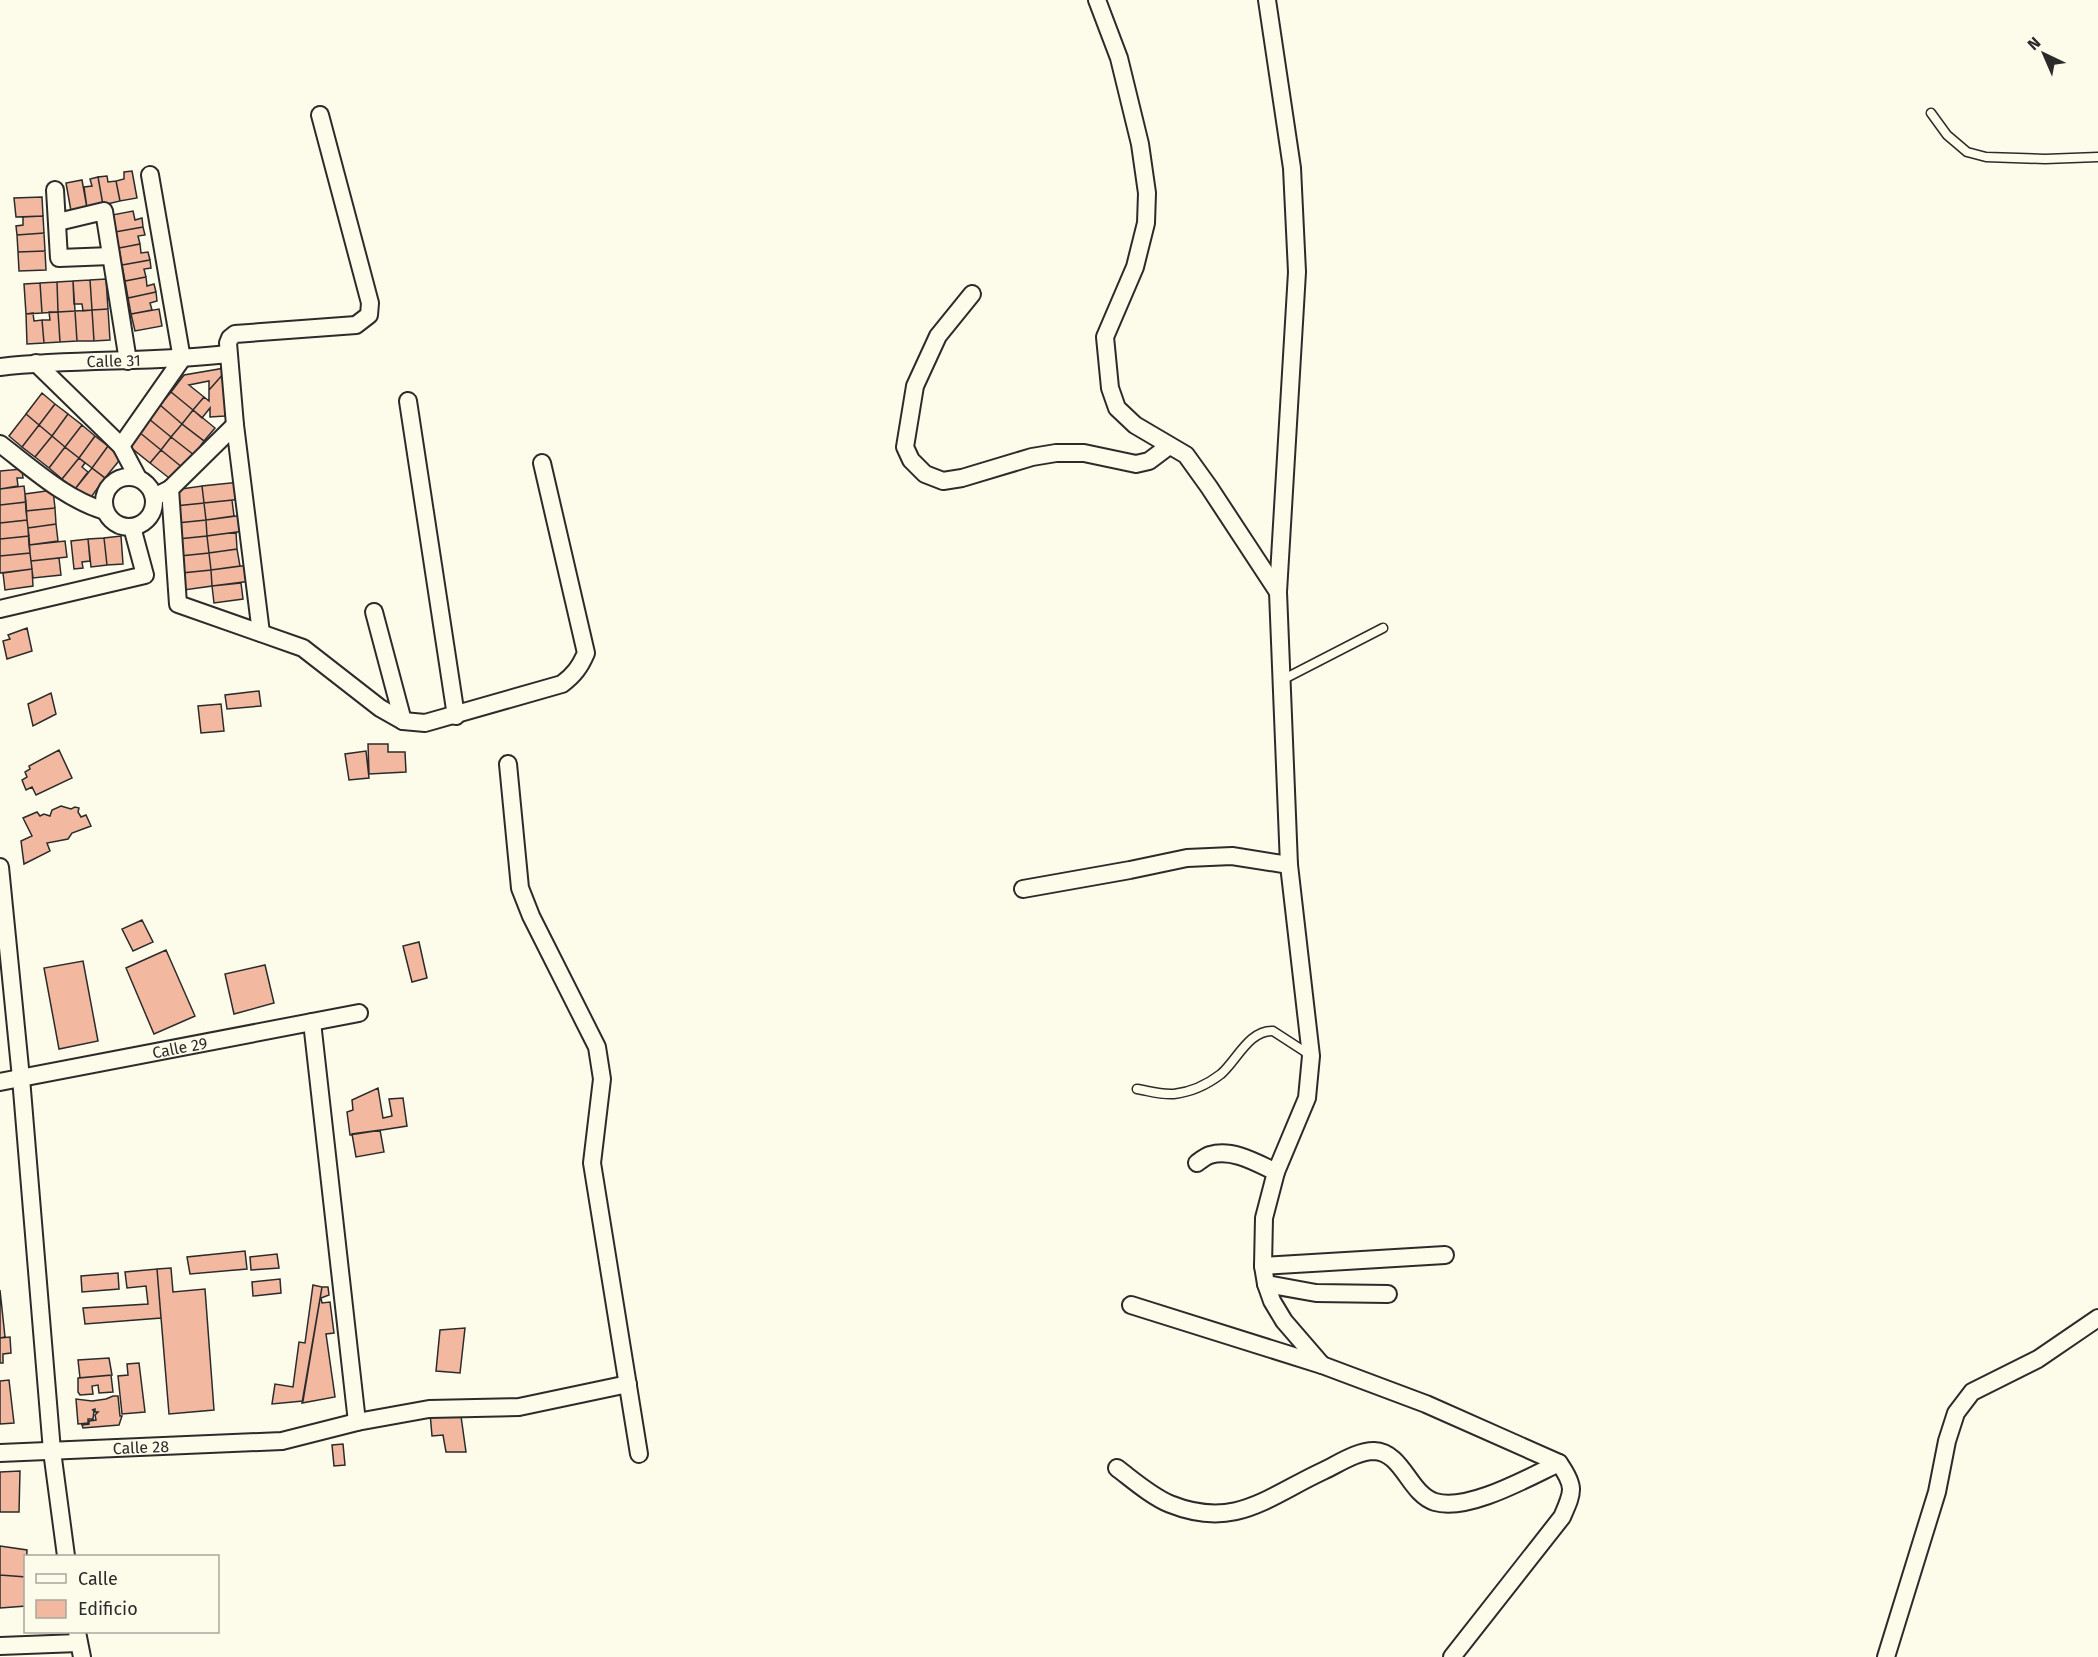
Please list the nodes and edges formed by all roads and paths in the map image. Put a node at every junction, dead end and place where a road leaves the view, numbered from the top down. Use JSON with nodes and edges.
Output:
{"nodes":[{"id":1,"x":1097,"y":0,"type":"edge"},
{"id":2,"x":1268,"y":0,"type":"edge"},
{"id":3,"x":1931,"y":113,"type":"dead end"},
{"id":4,"x":320,"y":115,"type":"dead end"},
{"id":5,"x":2098,"y":157,"type":"edge"},
{"id":6,"x":150,"y":175,"type":"dead end"},
{"id":7,"x":55,"y":190,"type":"dead end"},
{"id":8,"x":58,"y":222,"type":"junction"},
{"id":9,"x":111,"y":256,"type":"junction"},
{"id":10,"x":972,"y":294,"type":"dead end"},
{"id":11,"x":228,"y":354,"type":"junction"},
{"id":12,"x":182,"y":359,"type":"junction"},
{"id":13,"x":128,"y":361,"type":"junction"},
{"id":14,"x":36,"y":363,"type":"junction"},
{"id":15,"x":0,"y":367,"type":"edge"},
{"id":16,"x":408,"y":401,"type":"dead end"},
{"id":17,"x":235,"y":425,"type":"junction"},
{"id":18,"x":0,"y":444,"type":"edge"},
{"id":19,"x":122,"y":446,"type":"junction"},
{"id":20,"x":1169,"y":446,"type":"junction"},
{"id":21,"x":542,"y":463,"type":"dead end"},
{"id":22,"x":138,"y":478,"type":"junction"},
{"id":23,"x":170,"y":489,"type":"junction"},
{"id":24,"x":154,"y":497,"type":"junction"},
{"id":25,"x":105,"y":511,"type":"junction"},
{"id":26,"x":132,"y":527,"type":"junction"},
{"id":27,"x":1278,"y":592,"type":"junction"},
{"id":28,"x":0,"y":609,"type":"edge"},
{"id":29,"x":374,"y":612,"type":"dead end"},
{"id":30,"x":1383,"y":628,"type":"dead end"},
{"id":31,"x":261,"y":633,"type":"junction"},
{"id":32,"x":1282,"y":680,"type":"junction"},
{"id":33,"x":456,"y":716,"type":"junction"},
{"id":34,"x":403,"y":721,"type":"junction"},
{"id":35,"x":508,"y":764,"type":"dead end"},
{"id":36,"x":1289,"y":865,"type":"junction"},
{"id":37,"x":0,"y":867,"type":"edge"},
{"id":38,"x":1023,"y":889,"type":"dead end"},
{"id":39,"x":359,"y":1013,"type":"dead end"},
{"id":40,"x":312,"y":1022,"type":"junction"},
{"id":41,"x":1311,"y":1056,"type":"junction"},
{"id":42,"x":21,"y":1078,"type":"junction"},
{"id":43,"x":0,"y":1082,"type":"edge"},
{"id":44,"x":1137,"y":1089,"type":"dead end"},
{"id":45,"x":1197,"y":1162,"type":"dead end"},
{"id":46,"x":1276,"y":1172,"type":"junction"},
{"id":47,"x":1445,"y":1255,"type":"dead end"},
{"id":48,"x":1263,"y":1266,"type":"junction"},
{"id":49,"x":1266,"y":1284,"type":"junction"},
{"id":50,"x":1388,"y":1294,"type":"dead end"},
{"id":51,"x":1131,"y":1305,"type":"dead end"},
{"id":52,"x":2098,"y":1317,"type":"edge"},
{"id":53,"x":1322,"y":1365,"type":"junction"},
{"id":54,"x":628,"y":1384,"type":"junction"},
{"id":55,"x":357,"y":1422,"type":"junction"},
{"id":56,"x":52,"y":1451,"type":"junction"},
{"id":57,"x":0,"y":1454,"type":"edge"},
{"id":58,"x":639,"y":1454,"type":"dead end"},
{"id":59,"x":1559,"y":1463,"type":"junction"},
{"id":60,"x":1117,"y":1468,"type":"dead end"},
{"id":61,"x":66,"y":1555,"type":"edge"},
{"id":62,"x":79,"y":1644,"type":"edge"},
{"id":63,"x":0,"y":1646,"type":"edge"},
{"id":64,"x":1452,"y":1657,"type":"edge"},
{"id":65,"x":1886,"y":1657,"type":"edge"}],
"edges":[{"from":1,"to":20,"type":"street"},
{"from":2,"to":27,"type":"street"},
{"from":3,"to":5,"type":"lane"},
{"from":4,"to":11,"type":"street"},
{"from":6,"to":12,"type":"street"},
{"from":7,"to":8,"type":"street"},
{"from":8,"to":9,"type":"street"},
{"from":8,"to":9,"type":"street"},
{"from":9,"to":13,"type":"street"},
{"from":10,"to":20,"type":"street"},
{"from":11,"to":12,"type":"street","name":"Calle 31"},
{"from":11,"to":17,"type":"street"},
{"from":12,"to":13,"type":"street","name":"Calle 31"},
{"from":12,"to":19,"type":"street"},
{"from":13,"to":14,"type":"street","name":"Calle 31"},
{"from":14,"to":15,"type":"street","name":"Calle 31"},
{"from":14,"to":19,"type":"street"},
{"from":16,"to":33,"type":"street"},
{"from":17,"to":23,"type":"street"},
{"from":17,"to":31,"type":"street"},
{"from":18,"to":25,"type":"street"},
{"from":19,"to":22,"type":"street"},
{"from":20,"to":27,"type":"street"},
{"from":21,"to":33,"type":"street"},
{"from":22,"to":24,"type":"street"},
{"from":22,"to":25,"type":"street"},
{"from":23,"to":24,"type":"street"},
{"from":23,"to":31,"type":"street"},
{"from":24,"to":26,"type":"street"},
{"from":25,"to":26,"type":"street"},
{"from":26,"to":28,"type":"street"},
{"from":27,"to":32,"type":"street"},
{"from":29,"to":34,"type":"street"},
{"from":30,"to":32,"type":"lane"},
{"from":31,"to":34,"type":"street"},
{"from":32,"to":36,"type":"street"},
{"from":33,"to":34,"type":"street"},
{"from":35,"to":54,"type":"street"},
{"from":36,"to":38,"type":"street"},
{"from":36,"to":41,"type":"street"},
{"from":37,"to":42,"type":"street"},
{"from":39,"to":40,"type":"street","name":"Calle 29"},
{"from":40,"to":42,"type":"street","name":"Calle 29"},
{"from":40,"to":55,"type":"street"},
{"from":41,"to":44,"type":"lane"},
{"from":41,"to":46,"type":"street"},
{"from":42,"to":43,"type":"street","name":"Calle 29"},
{"from":42,"to":56,"type":"street"},
{"from":45,"to":46,"type":"street"},
{"from":46,"to":48,"type":"street"},
{"from":47,"to":48,"type":"street"},
{"from":48,"to":49,"type":"street"},
{"from":49,"to":50,"type":"street"},
{"from":49,"to":53,"type":"street"},
{"from":51,"to":53,"type":"street"},
{"from":52,"to":65,"type":"street"},
{"from":53,"to":59,"type":"street"},
{"from":54,"to":55,"type":"street","name":"Calle 28"},
{"from":54,"to":58,"type":"street"},
{"from":55,"to":56,"type":"street","name":"Calle 28"},
{"from":56,"to":57,"type":"street","name":"Calle 28"},
{"from":56,"to":61,"type":"street"},
{"from":59,"to":60,"type":"street"},
{"from":59,"to":64,"type":"street"},
{"from":62,"to":63,"type":"street"}]}
